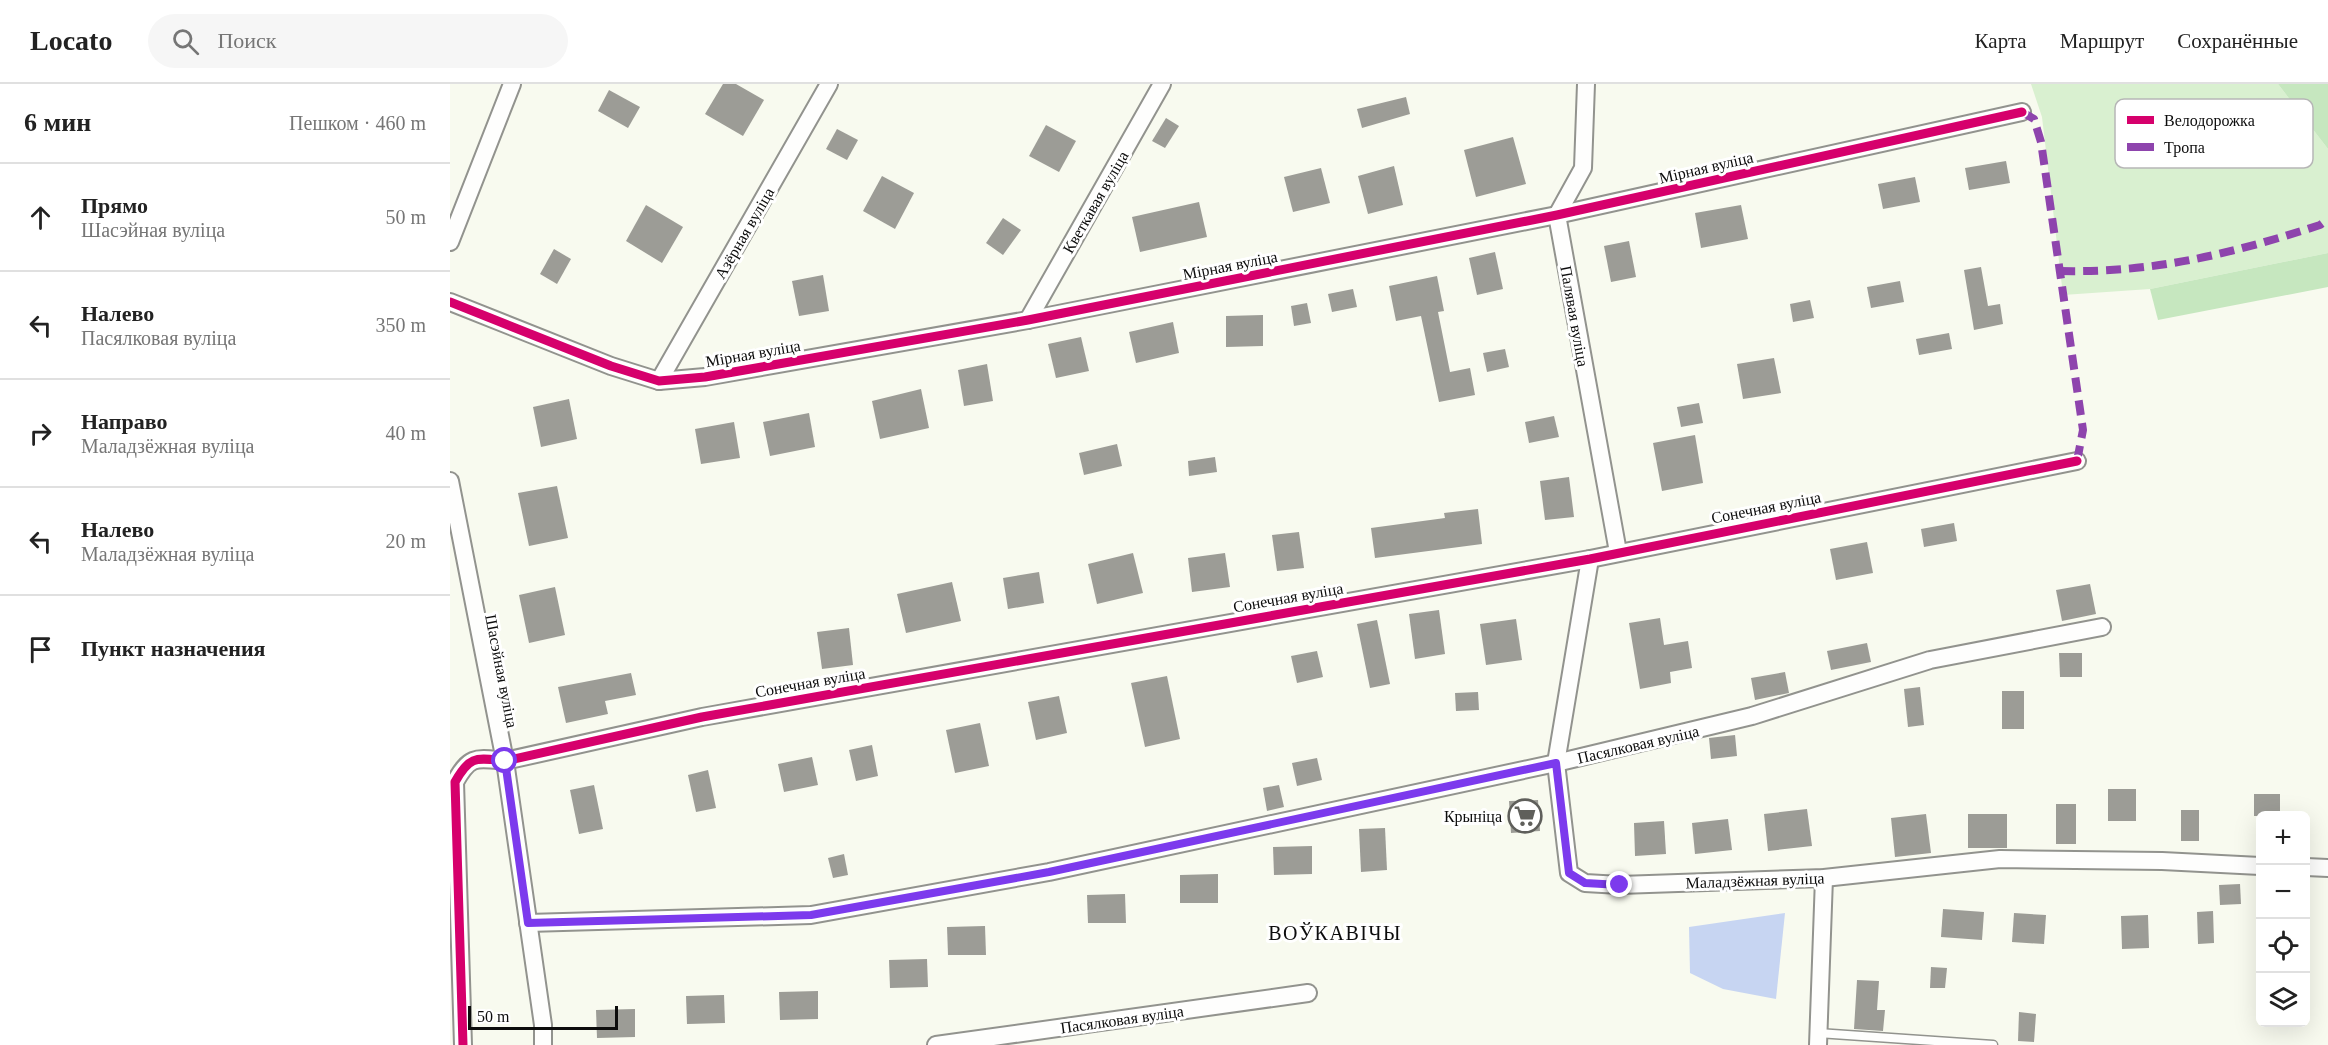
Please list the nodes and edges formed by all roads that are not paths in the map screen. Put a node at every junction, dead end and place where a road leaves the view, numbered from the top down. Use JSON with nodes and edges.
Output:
{"nodes":[{"id":1,"x":512,"y":84,"type":"edge"},
{"id":2,"x":829,"y":84,"type":"edge"},
{"id":3,"x":1162,"y":84,"type":"edge"},
{"id":4,"x":1586,"y":84,"type":"edge"},
{"id":5,"x":2022,"y":112,"type":"dead end"},
{"id":6,"x":1557,"y":215,"type":"junction"},
{"id":7,"x":450,"y":242,"type":"edge"},
{"id":8,"x":450,"y":302,"type":"edge"},
{"id":9,"x":1028,"y":320,"type":"junction"},
{"id":10,"x":659,"y":381,"type":"junction"},
{"id":11,"x":2077,"y":461,"type":"dead end"},
{"id":12,"x":450,"y":481,"type":"edge"},
{"id":13,"x":1618,"y":552,"type":"junction"},
{"id":14,"x":1590,"y":559,"type":"junction"},
{"id":15,"x":2102,"y":627,"type":"dead end"},
{"id":16,"x":505,"y":761,"type":"junction"},
{"id":17,"x":1556,"y":763,"type":"junction"},
{"id":18,"x":2256,"y":866,"type":"edge"},
{"id":19,"x":2310,"y":867,"type":"edge"},
{"id":20,"x":2328,"y":868,"type":"edge"},
{"id":21,"x":1824,"y":878,"type":"junction"},
{"id":22,"x":528,"y":923,"type":"junction"},
{"id":23,"x":1308,"y":993,"type":"dead end"},
{"id":24,"x":1818,"y":1039,"type":"edge"},
{"id":25,"x":464,"y":1045,"type":"edge"},
{"id":26,"x":543,"y":1045,"type":"edge"},
{"id":27,"x":936,"y":1045,"type":"edge"},
{"id":28,"x":1993,"y":1045,"type":"edge"}],
"edges":[{"from":1,"to":7,"type":"street"},
{"from":2,"to":10,"type":"street","name":"Азёрная вуліца"},
{"from":3,"to":9,"type":"street","name":"Кветкавая вуліца"},
{"from":4,"to":6,"type":"street"},
{"from":5,"to":6,"type":"street","name":"Мірная вуліца"},
{"from":6,"to":9,"type":"street","name":"Мірная вуліца"},
{"from":6,"to":13,"type":"street","name":"Палявая вуліца"},
{"from":8,"to":10,"type":"street","name":"Мірная вуліца"},
{"from":9,"to":10,"type":"street","name":"Мірная вуліца"},
{"from":11,"to":13,"type":"street","name":"Сонечная вуліца"},
{"from":12,"to":16,"type":"street","name":"Шасэйная вуліца"},
{"from":13,"to":14,"type":"street","name":"Сонечная вуліца"},
{"from":14,"to":16,"type":"street","name":"Сонечная вуліца"},
{"from":14,"to":17,"type":"street","name":"Маладзёжная вуліца"},
{"from":15,"to":17,"type":"street","name":"Пасялковая вуліца"},
{"from":16,"to":22,"type":"street","name":"Шасэйная вуліца"},
{"from":16,"to":25,"type":"street","name":"Сонечная вуліца"},
{"from":17,"to":21,"type":"street","name":"Маладзёжная вуліца"},
{"from":17,"to":22,"type":"street","name":"Пасялковая вуліца"},
{"from":18,"to":21,"type":"street","name":"Маладзёжная вуліца"},
{"from":19,"to":20,"type":"street"},
{"from":21,"to":24,"type":"street"},
{"from":22,"to":26,"type":"street","name":"Шасэйная вуліца"},
{"from":23,"to":27,"type":"street","name":"Пасялковая вуліца"},
{"from":24,"to":28,"type":"lane"}]}
